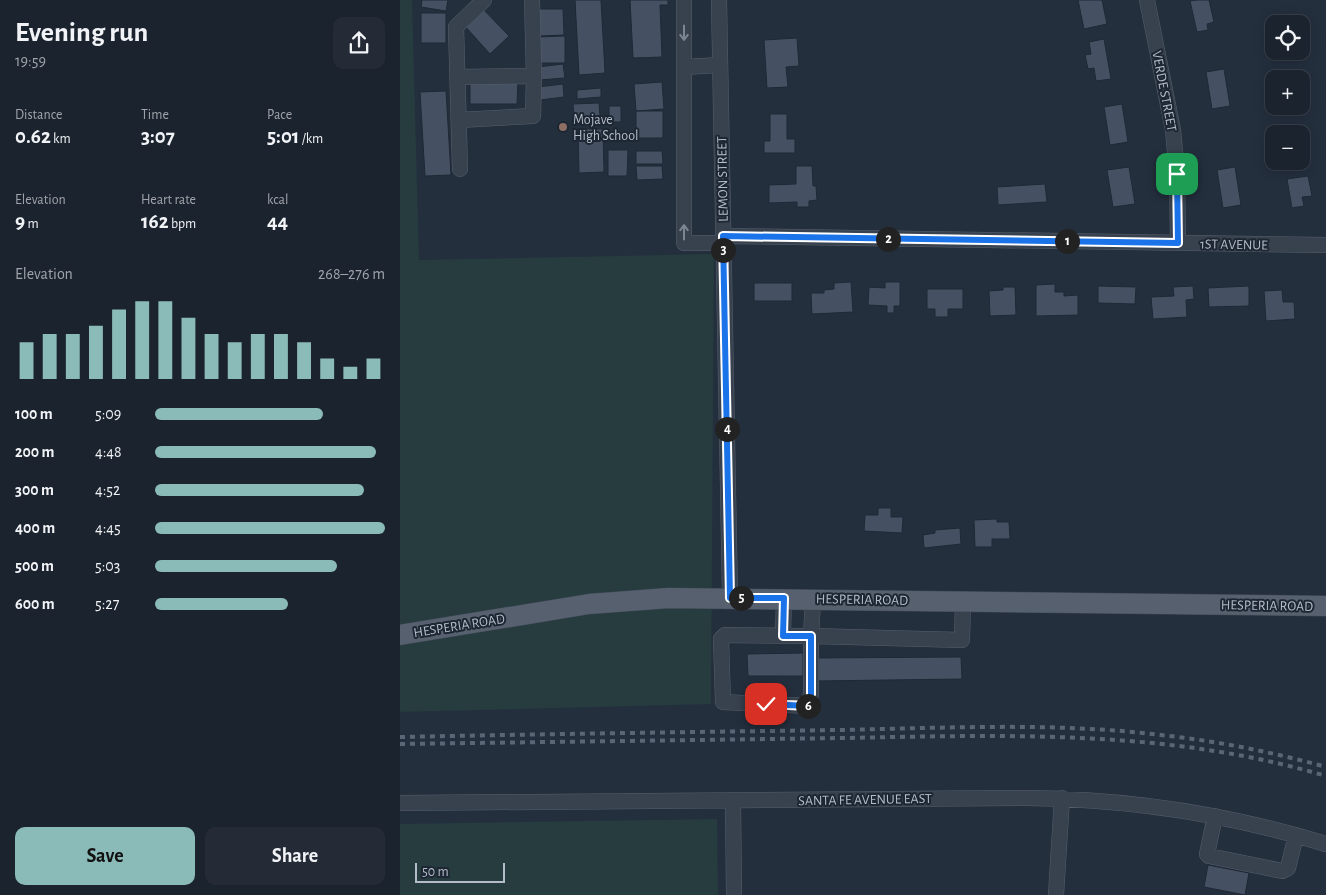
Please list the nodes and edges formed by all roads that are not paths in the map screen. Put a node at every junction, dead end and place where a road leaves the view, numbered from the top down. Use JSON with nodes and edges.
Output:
{"nodes":[{"id":1,"x":484,"y":0,"type":"edge"},
{"id":2,"x":532,"y":0,"type":"edge"},
{"id":3,"x":684,"y":0,"type":"edge"},
{"id":4,"x":719,"y":0,"type":"edge"},
{"id":5,"x":1147,"y":0,"type":"edge"},
{"id":6,"x":720,"y":65,"type":"junction"},
{"id":7,"x":684,"y":66,"type":"junction"},
{"id":8,"x":534,"y":76,"type":"junction"},
{"id":9,"x":458,"y":77,"type":"junction"},
{"id":10,"x":459,"y":120,"type":"junction"},
{"id":11,"x":460,"y":169,"type":"dead end"},
{"id":12,"x":723,"y":239,"type":"junction"},
{"id":13,"x":1178,"y":243,"type":"junction"},
{"id":14,"x":1326,"y":245,"type":"edge"},
{"id":15,"x":730,"y":598,"type":"junction"},
{"id":16,"x":784,"y":598,"type":"junction"},
{"id":17,"x":814,"y":599,"type":"junction"},
{"id":18,"x":963,"y":601,"type":"junction"},
{"id":19,"x":1326,"y":606,"type":"edge"},
{"id":20,"x":400,"y":635,"type":"edge"},
{"id":21,"x":783,"y":636,"type":"junction"},
{"id":22,"x":811,"y":636,"type":"junction"},
{"id":23,"x":1062,"y":798,"type":"junction"},
{"id":24,"x":733,"y":801,"type":"junction"},
{"id":25,"x":400,"y":803,"type":"edge"},
{"id":26,"x":1215,"y":816,"type":"junction"},
{"id":27,"x":1296,"y":834,"type":"junction"},
{"id":28,"x":1326,"y":844,"type":"edge"},
{"id":29,"x":734,"y":895,"type":"edge"},
{"id":30,"x":1056,"y":895,"type":"edge"}],
"edges":[{"from":1,"to":9,"type":"street"},
{"from":2,"to":8,"type":"street"},
{"from":3,"to":7,"type":"street","one_way":true},
{"from":4,"to":6,"type":"street","name":"LEMON STREET"},
{"from":5,"to":13,"type":"street","name":"VERDE STREET"},
{"from":6,"to":7,"type":"street"},
{"from":6,"to":12,"type":"street","name":"LEMON STREET"},
{"from":12,"to":7,"type":"street","name":"1ST AVENUE","one_way":true},
{"from":8,"to":9,"type":"street"},
{"from":8,"to":10,"type":"street"},
{"from":9,"to":10,"type":"street"},
{"from":10,"to":11,"type":"street"},
{"from":12,"to":13,"type":"street","name":"1ST AVENUE"},
{"from":12,"to":15,"type":"street","name":"LEMON STREET"},
{"from":13,"to":14,"type":"street","name":"1ST AVENUE"},
{"from":15,"to":16,"type":"main road","name":"HESPERIA ROAD"},
{"from":15,"to":20,"type":"main road","name":"HESPERIA ROAD"},
{"from":16,"to":17,"type":"main road","name":"HESPERIA ROAD"},
{"from":16,"to":21,"type":"street"},
{"from":17,"to":18,"type":"main road","name":"HESPERIA ROAD"},
{"from":17,"to":22,"type":"street"},
{"from":18,"to":19,"type":"main road","name":"HESPERIA ROAD"},
{"from":18,"to":22,"type":"street"},
{"from":21,"to":22,"type":"street"},
{"from":21,"to":22,"type":"street"},
{"from":23,"to":24,"type":"street","name":"SANTA FE AVENUE EAST"},
{"from":23,"to":26,"type":"street","name":"SANTA FE AVENUE EAST"},
{"from":23,"to":30,"type":"street"},
{"from":24,"to":25,"type":"street","name":"SANTA FE AVENUE EAST"},
{"from":24,"to":29,"type":"street"},
{"from":26,"to":27,"type":"street","name":"SANTA FE AVENUE EAST"},
{"from":26,"to":27,"type":"street"},
{"from":27,"to":28,"type":"street","name":"SANTA FE AVENUE EAST"}]}
